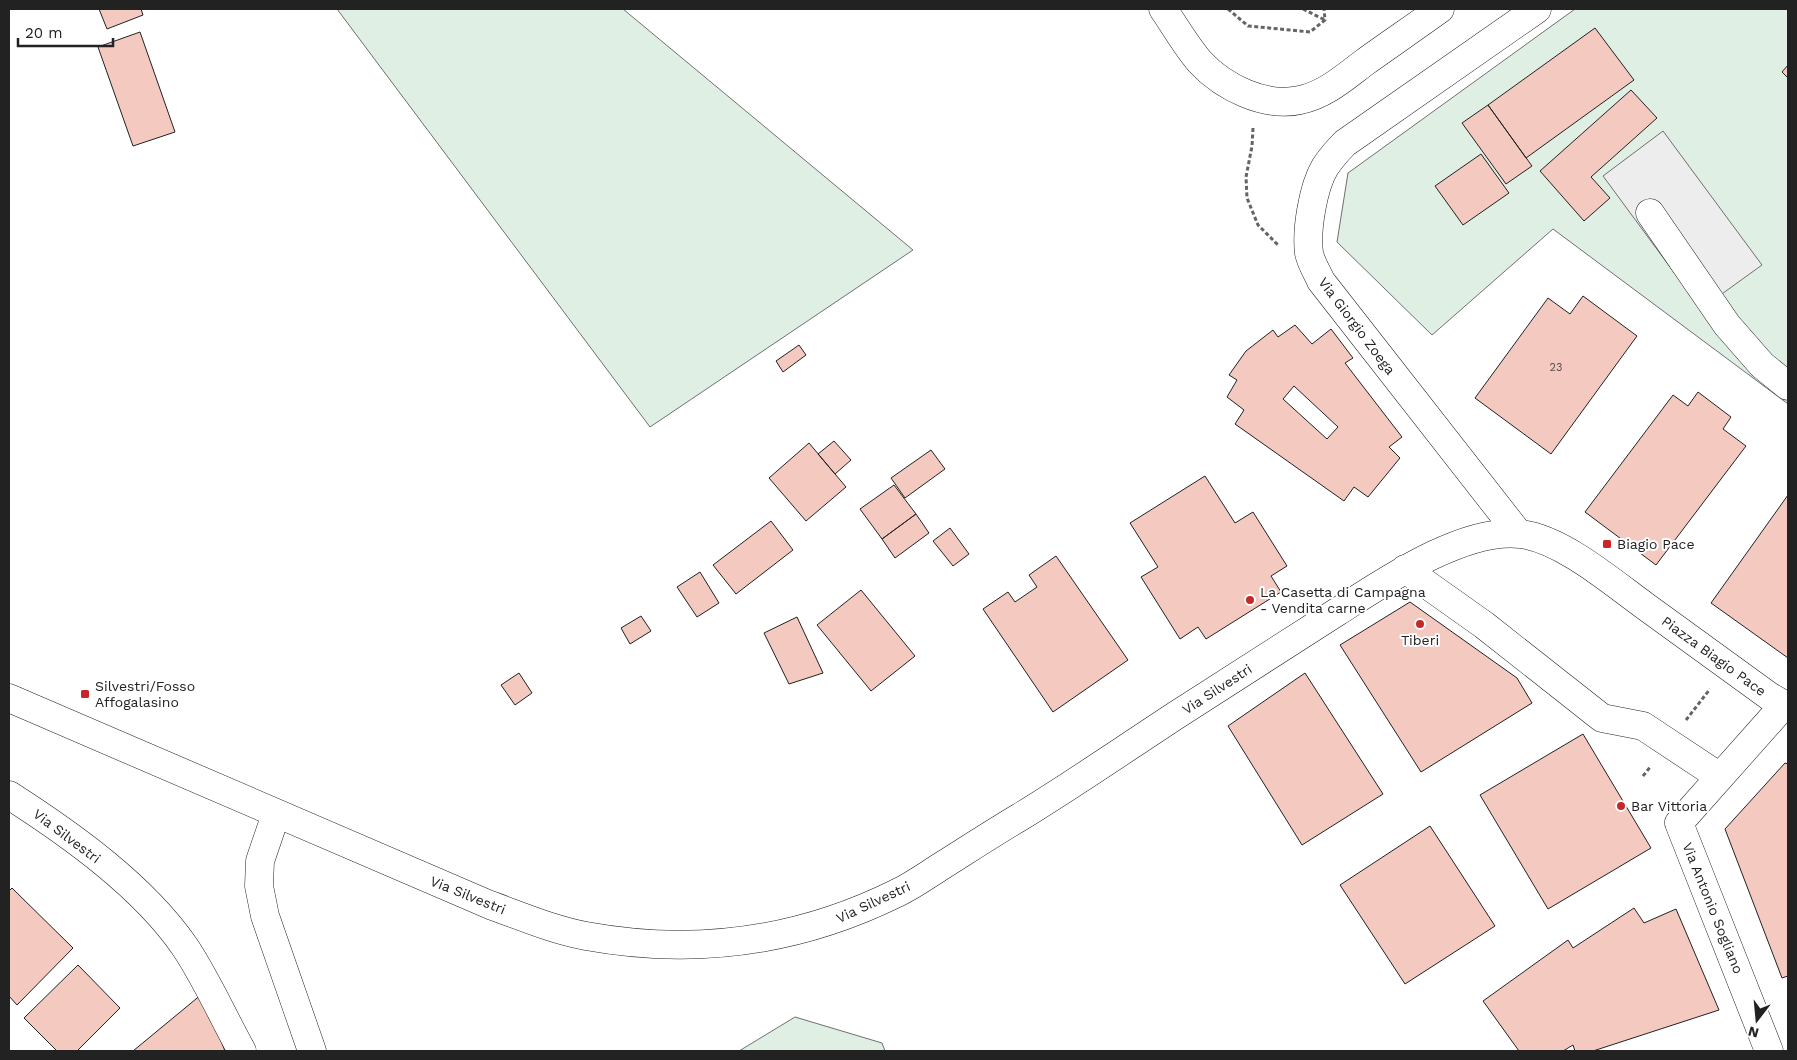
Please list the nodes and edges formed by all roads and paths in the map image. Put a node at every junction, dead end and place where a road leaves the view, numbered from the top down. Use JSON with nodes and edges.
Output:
{"nodes":[{"id":1,"x":1163,"y":9,"type":"edge"},
{"id":2,"x":1228,"y":9,"type":"edge"},
{"id":3,"x":1303,"y":9,"type":"edge"},
{"id":4,"x":1324,"y":9,"type":"edge"},
{"id":5,"x":1440,"y":9,"type":"edge"},
{"id":6,"x":1537,"y":9,"type":"edge"},
{"id":7,"x":1325,"y":20,"type":"junction"},
{"id":8,"x":1253,"y":127,"type":"dead end"},
{"id":9,"x":1650,"y":213,"type":"dead end"},
{"id":10,"x":1264,"y":233,"type":"dead end"},
{"id":11,"x":1788,"y":386,"type":"edge"},
{"id":12,"x":1518,"y":533,"type":"junction"},
{"id":13,"x":1405,"y":569,"type":"junction"},
{"id":14,"x":9,"y":698,"type":"edge"},
{"id":15,"x":1786,"y":706,"type":"edge"},
{"id":16,"x":1720,"y":777,"type":"junction"},
{"id":17,"x":9,"y":795,"type":"edge"},
{"id":18,"x":276,"y":814,"type":"junction"},
{"id":19,"x":242,"y":1051,"type":"edge"},
{"id":20,"x":312,"y":1051,"type":"edge"},
{"id":21,"x":1770,"y":1051,"type":"edge"}],
"edges":[{"from":1,"to":5,"type":"street"},
{"from":2,"to":7,"type":"path"},
{"from":3,"to":7,"type":"path"},
{"from":4,"to":7,"type":"path"},
{"from":6,"to":12,"type":"street","name":"Via Giorgio Zoega"},
{"from":8,"to":10,"type":"path"},
{"from":9,"to":11,"type":"street"},
{"from":12,"to":13,"type":"street","name":"Piazza Biagio Pace"},
{"from":12,"to":15,"type":"street","name":"Piazza Biagio Pace"},
{"from":13,"to":16,"type":"street"},
{"from":13,"to":18,"type":"street","name":"Via Silvestri"},
{"from":14,"to":18,"type":"street","name":"Via Silvestri"},
{"from":15,"to":16,"type":"street","name":"Piazza Biagio Pace"},
{"from":16,"to":21,"type":"street","name":"Via Antonio Sogliano"},
{"from":17,"to":19,"type":"street","name":"Via Silvestri"},
{"from":18,"to":20,"type":"street"}]}
